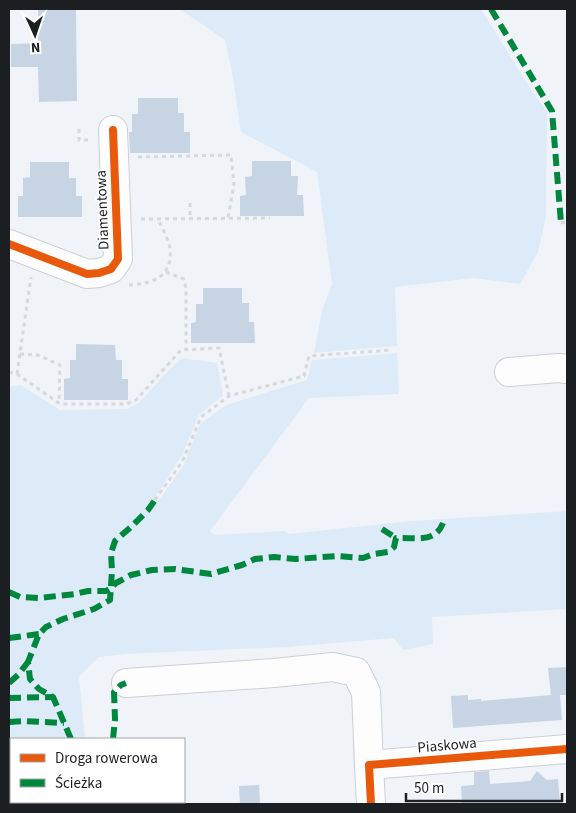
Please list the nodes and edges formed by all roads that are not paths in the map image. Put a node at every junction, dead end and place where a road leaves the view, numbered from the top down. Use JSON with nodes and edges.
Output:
{"nodes":[{"id":1,"x":105,"y":136,"type":"road end"},
{"id":2,"x":9,"y":244,"type":"edge"},
{"id":3,"x":567,"y":369,"type":"edge"},
{"id":4,"x":509,"y":372,"type":"dead end"},
{"id":5,"x":126,"y":683,"type":"dead end"},
{"id":6,"x":567,"y":749,"type":"edge"},
{"id":7,"x":369,"y":765,"type":"junction"},
{"id":8,"x":371,"y":804,"type":"edge"}],
"edges":[{"from":1,"to":2,"type":"street","name":"Diamentowa"},
{"from":3,"to":4,"type":"street"},
{"from":5,"to":7,"type":"street"},
{"from":6,"to":7,"type":"street","name":"Piaskowa"},
{"from":7,"to":8,"type":"street"}]}
